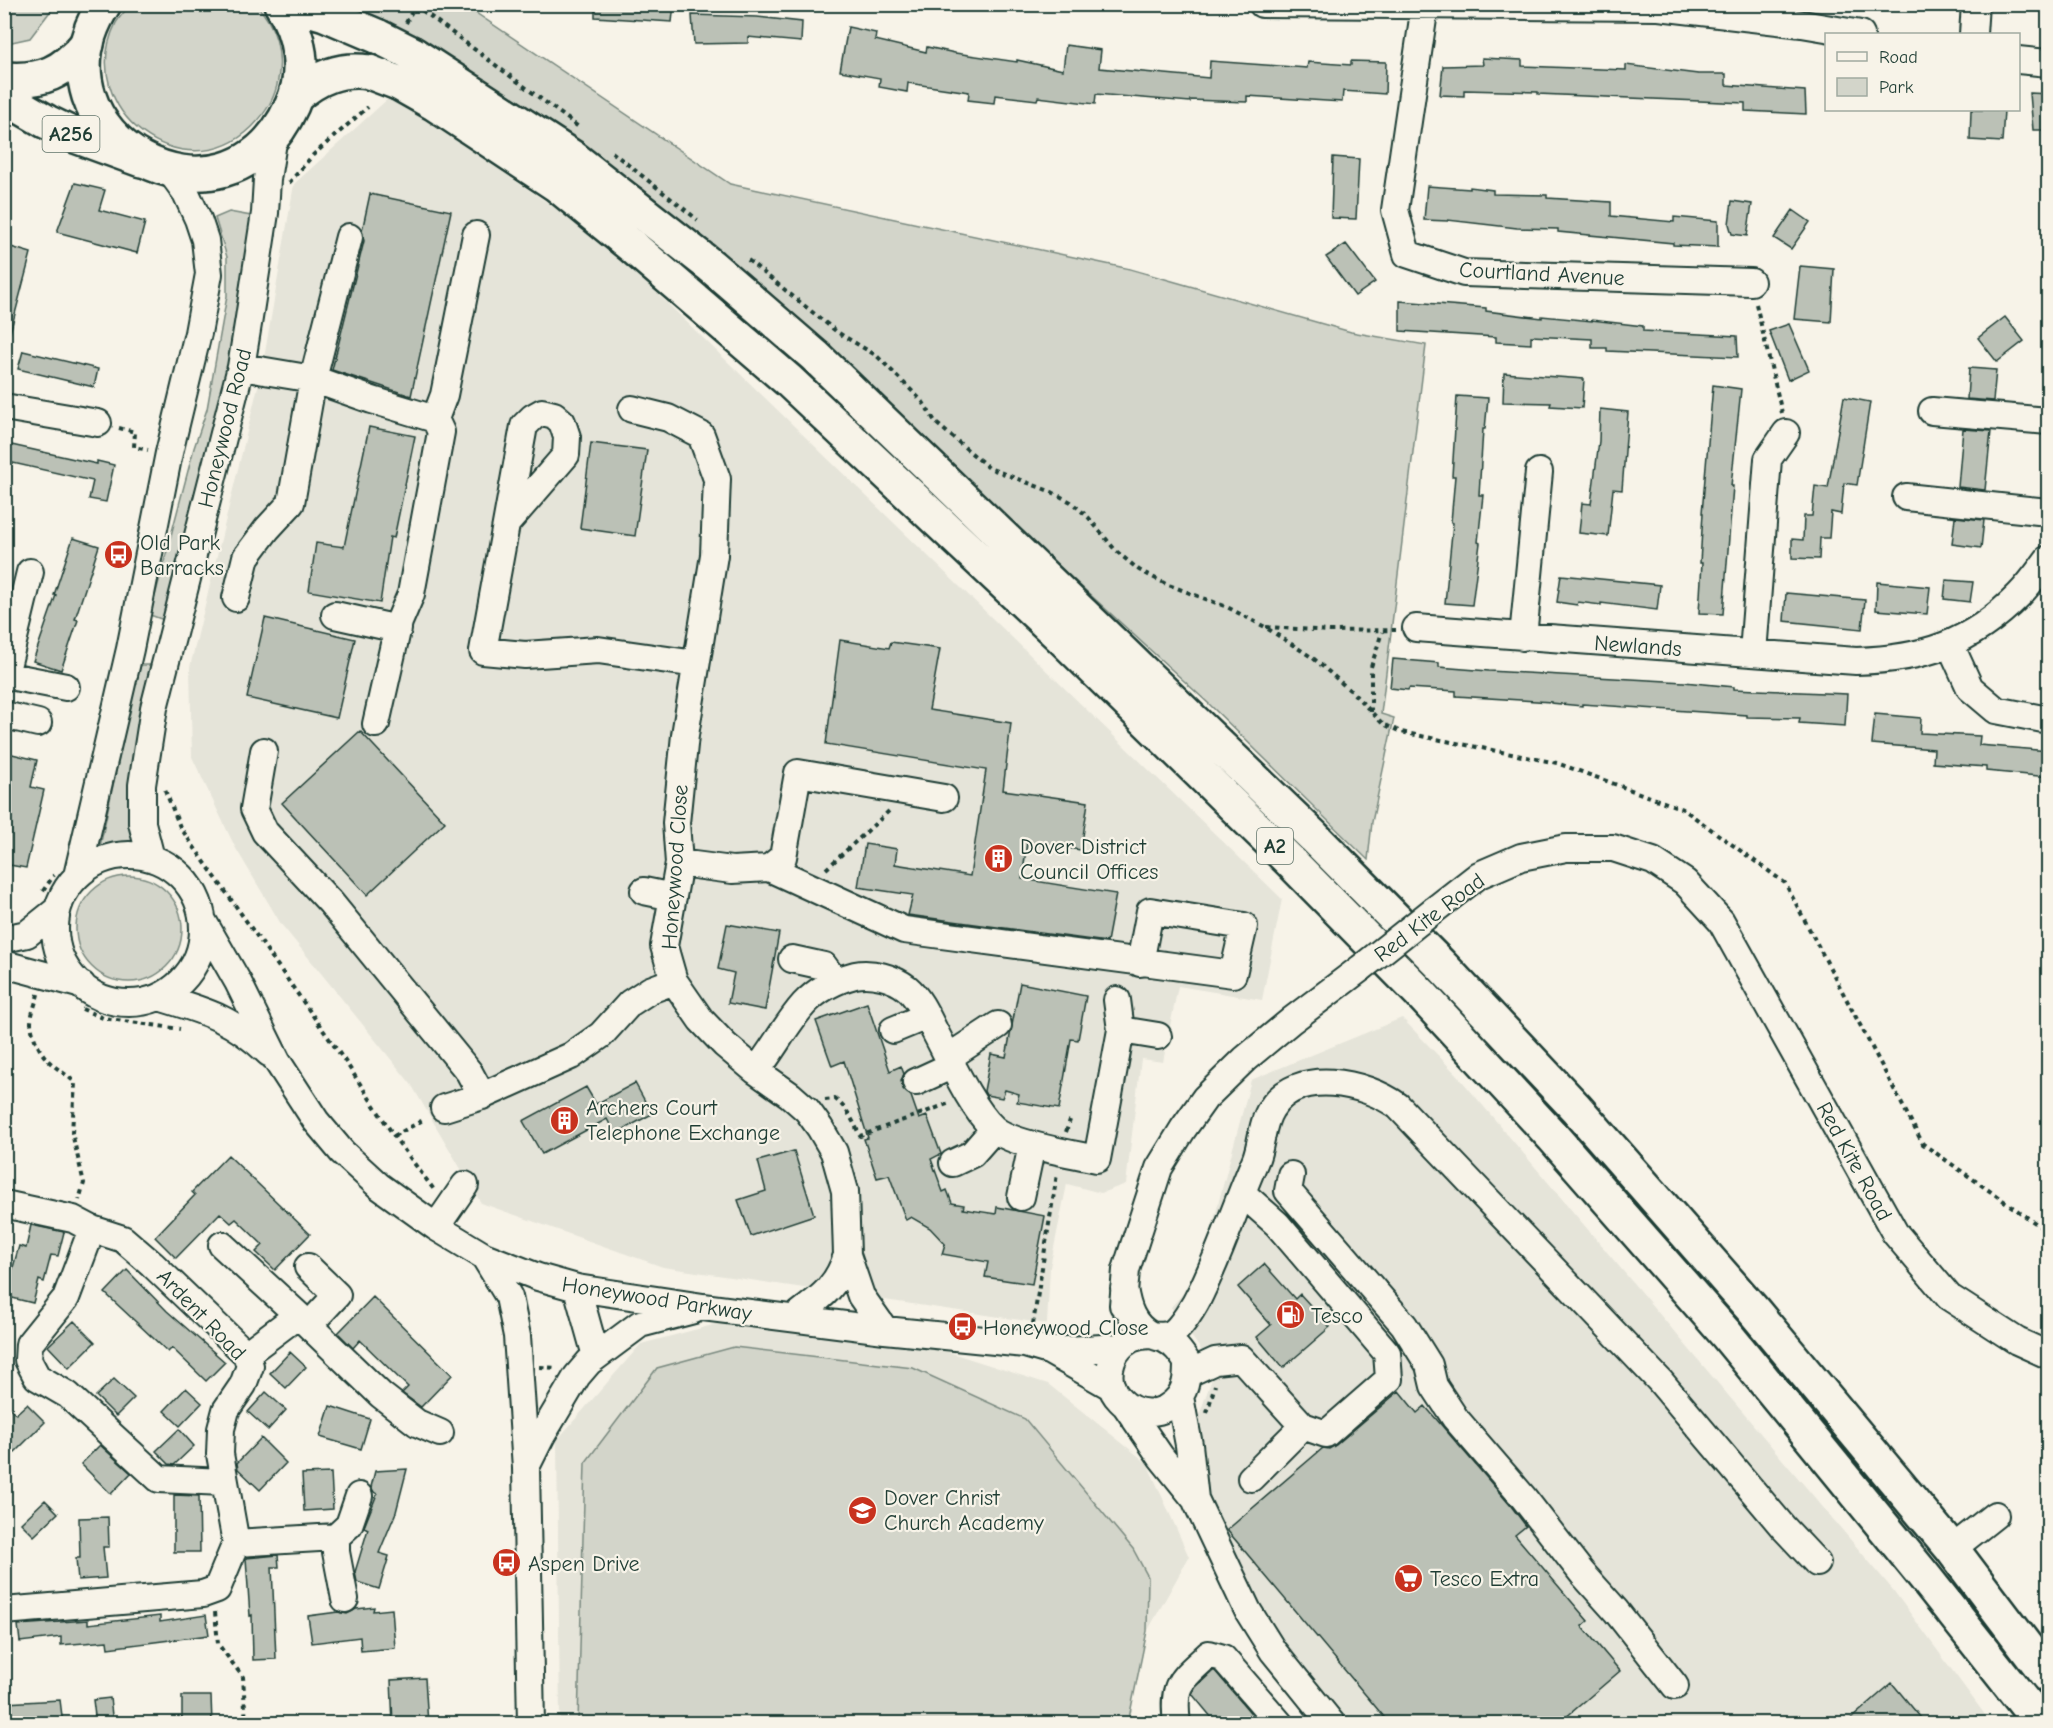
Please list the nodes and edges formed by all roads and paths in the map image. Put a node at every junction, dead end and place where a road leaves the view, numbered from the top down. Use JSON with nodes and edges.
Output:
{"nodes":[{"id":1,"x":281,"y":4,"type":"edge"},
{"id":2,"x":291,"y":4,"type":"edge"},
{"id":3,"x":1262,"y":4,"type":"edge"},
{"id":4,"x":1975,"y":4,"type":"edge"},
{"id":5,"x":414,"y":5,"type":"edge"},
{"id":6,"x":1425,"y":5,"type":"edge"},
{"id":7,"x":102,"y":6,"type":"edge"},
{"id":8,"x":1855,"y":33,"type":"edge"},
{"id":9,"x":1973,"y":33,"type":"edge"},
{"id":10,"x":87,"y":44,"type":"junction"},
{"id":11,"x":392,"y":56,"type":"junction"},
{"id":12,"x":2020,"y":60,"type":"edge"},
{"id":13,"x":2049,"y":63,"type":"edge"},
{"id":14,"x":4,"y":79,"type":"edge"},
{"id":15,"x":296,"y":96,"type":"junction"},
{"id":16,"x":4,"y":97,"type":"edge"},
{"id":17,"x":368,"y":106,"type":"dead end"},
{"id":18,"x":585,"y":132,"type":"dead end"},
{"id":19,"x":274,"y":136,"type":"junction"},
{"id":20,"x":604,"y":146,"type":"dead end"},
{"id":21,"x":156,"y":166,"type":"junction"},
{"id":22,"x":289,"y":183,"type":"dead end"},
{"id":23,"x":707,"y":226,"type":"dead end"},
{"id":24,"x":476,"y":235,"type":"dead end"},
{"id":25,"x":349,"y":237,"type":"dead end"},
{"id":26,"x":744,"y":257,"type":"dead end"},
{"id":27,"x":1752,"y":282,"type":"joint"},
{"id":28,"x":241,"y":367,"type":"junction"},
{"id":29,"x":313,"y":379,"type":"junction"},
{"id":30,"x":4,"y":407,"type":"edge"},
{"id":31,"x":632,"y":409,"type":"dead end"},
{"id":32,"x":1932,"y":411,"type":"dead end"},
{"id":33,"x":435,"y":419,"type":"junction"},
{"id":34,"x":2049,"y":421,"type":"edge"},
{"id":35,"x":98,"y":423,"type":"joint"},
{"id":36,"x":1786,"y":433,"type":"joint"},
{"id":37,"x":153,"y":450,"type":"dead end"},
{"id":38,"x":1539,"y":472,"type":"dead end"},
{"id":39,"x":1906,"y":497,"type":"dead end"},
{"id":40,"x":2049,"y":512,"type":"edge"},
{"id":41,"x":507,"y":523,"type":"dead end"},
{"id":42,"x":2049,"y":559,"type":"edge"},
{"id":43,"x":30,"y":572,"type":"dead end"},
{"id":44,"x":236,"y":598,"type":"dead end"},
{"id":45,"x":335,"y":615,"type":"dead end"},
{"id":46,"x":1265,"y":627,"type":"junction"},
{"id":47,"x":1416,"y":628,"type":"joint"},
{"id":48,"x":398,"y":629,"type":"junction"},
{"id":49,"x":1382,"y":632,"type":"junction"},
{"id":50,"x":1523,"y":637,"type":"junction"},
{"id":51,"x":1950,"y":644,"type":"junction"},
{"id":52,"x":1753,"y":653,"type":"junction"},
{"id":53,"x":696,"y":664,"type":"junction"},
{"id":54,"x":5,"y":675,"type":"edge"},
{"id":55,"x":66,"y":687,"type":"dead end"},
{"id":56,"x":1371,"y":712,"type":"junction"},
{"id":57,"x":4,"y":715,"type":"edge"},
{"id":58,"x":2049,"y":720,"type":"edge"},
{"id":59,"x":38,"y":723,"type":"dead end"},
{"id":60,"x":376,"y":723,"type":"dead end"},
{"id":61,"x":1401,"y":732,"type":"dead end"},
{"id":62,"x":264,"y":751,"type":"dead end"},
{"id":63,"x":913,"y":792,"type":"junction"},
{"id":64,"x":944,"y":798,"type":"dead end"},
{"id":65,"x":151,"y":858,"type":"junction"},
{"id":66,"x":679,"y":863,"type":"junction"},
{"id":67,"x":769,"y":868,"type":"junction"},
{"id":68,"x":66,"y":873,"type":"junction"},
{"id":69,"x":818,"y":876,"type":"dead end"},
{"id":70,"x":644,"y":891,"type":"dead end"},
{"id":71,"x":673,"y":897,"type":"junction"},
{"id":72,"x":50,"y":902,"type":"junction"},
{"id":73,"x":203,"y":921,"type":"junction"},
{"id":74,"x":4,"y":939,"type":"edge"},
{"id":75,"x":792,"y":959,"type":"dead end"},
{"id":76,"x":1140,"y":963,"type":"dead end"},
{"id":77,"x":10,"y":965,"type":"edge"},
{"id":78,"x":674,"y":981,"type":"junction"},
{"id":79,"x":835,"y":981,"type":"junction"},
{"id":80,"x":27,"y":990,"type":"dead end"},
{"id":81,"x":39,"y":994,"type":"junction"},
{"id":82,"x":80,"y":996,"type":"junction"},
{"id":83,"x":49,"y":997,"type":"dead end"},
{"id":84,"x":159,"y":997,"type":"junction"},
{"id":85,"x":1117,"y":1000,"type":"dead end"},
{"id":86,"x":927,"y":1016,"type":"junction"},
{"id":87,"x":998,"y":1025,"type":"dead end"},
{"id":88,"x":893,"y":1030,"type":"dead end"},
{"id":89,"x":1120,"y":1030,"type":"junction"},
{"id":90,"x":189,"y":1031,"type":"dead end"},
{"id":91,"x":1158,"y":1036,"type":"dead end"},
{"id":92,"x":277,"y":1061,"type":"junction"},
{"id":93,"x":951,"y":1061,"type":"junction"},
{"id":94,"x":756,"y":1071,"type":"junction"},
{"id":95,"x":916,"y":1082,"type":"dead end"},
{"id":96,"x":970,"y":1095,"type":"junction"},
{"id":97,"x":482,"y":1096,"type":"junction"},
{"id":98,"x":444,"y":1108,"type":"joint"},
{"id":99,"x":807,"y":1114,"type":"junction"},
{"id":100,"x":994,"y":1129,"type":"junction"},
{"id":101,"x":394,"y":1136,"type":"dead end"},
{"id":102,"x":1032,"y":1145,"type":"junction"},
{"id":103,"x":1061,"y":1151,"type":"junction"},
{"id":104,"x":953,"y":1163,"type":"dead end"},
{"id":105,"x":1291,"y":1175,"type":"dead end"},
{"id":106,"x":465,"y":1185,"type":"dead end"},
{"id":107,"x":1242,"y":1193,"type":"junction"},
{"id":108,"x":1021,"y":1197,"type":"dead end"},
{"id":109,"x":4,"y":1204,"type":"edge"},
{"id":110,"x":82,"y":1224,"type":"junction"},
{"id":111,"x":436,"y":1227,"type":"junction"},
{"id":112,"x":222,"y":1245,"type":"dead end"},
{"id":113,"x":848,"y":1255,"type":"junction"},
{"id":114,"x":484,"y":1256,"type":"junction"},
{"id":115,"x":308,"y":1267,"type":"dead end"},
{"id":116,"x":577,"y":1288,"type":"junction"},
{"id":117,"x":1124,"y":1288,"type":"junction"},
{"id":118,"x":704,"y":1307,"type":"junction"},
{"id":119,"x":794,"y":1318,"type":"junction"},
{"id":120,"x":303,"y":1320,"type":"junction"},
{"id":121,"x":885,"y":1330,"type":"junction"},
{"id":122,"x":1032,"y":1330,"type":"dead end"},
{"id":123,"x":1152,"y":1335,"type":"junction"},
{"id":124,"x":1120,"y":1347,"type":"junction"},
{"id":125,"x":1049,"y":1351,"type":"junction"},
{"id":126,"x":246,"y":1354,"type":"junction"},
{"id":127,"x":2049,"y":1355,"type":"edge"},
{"id":128,"x":596,"y":1356,"type":"junction"},
{"id":129,"x":1183,"y":1385,"type":"junction"},
{"id":130,"x":1119,"y":1397,"type":"junction"},
{"id":131,"x":1303,"y":1426,"type":"junction"},
{"id":132,"x":441,"y":1433,"type":"dead end"},
{"id":133,"x":526,"y":1468,"type":"junction"},
{"id":134,"x":1251,"y":1478,"type":"dead end"},
{"id":135,"x":223,"y":1482,"type":"junction"},
{"id":136,"x":359,"y":1496,"type":"dead end"},
{"id":137,"x":1196,"y":1499,"type":"junction"},
{"id":138,"x":1995,"y":1515,"type":"dead end"},
{"id":139,"x":336,"y":1537,"type":"junction"},
{"id":140,"x":236,"y":1543,"type":"junction"},
{"id":141,"x":1952,"y":1550,"type":"junction"},
{"id":142,"x":1817,"y":1563,"type":"dead end"},
{"id":143,"x":213,"y":1590,"type":"junction"},
{"id":144,"x":345,"y":1599,"type":"dead end"},
{"id":145,"x":4,"y":1611,"type":"edge"},
{"id":146,"x":2049,"y":1677,"type":"edge"},
{"id":147,"x":1675,"y":1686,"type":"dead end"},
{"id":148,"x":1176,"y":1713,"type":"edge"},
{"id":149,"x":246,"y":1724,"type":"edge"},
{"id":150,"x":531,"y":1724,"type":"edge"},
{"id":151,"x":1280,"y":1724,"type":"edge"},
{"id":152,"x":1332,"y":1724,"type":"edge"},
{"id":153,"x":2041,"y":1724,"type":"edge"}],
"edges":[{"from":1,"to":15,"type":"main road"},
{"from":2,"to":11,"type":"main road","number":"A2"},
{"from":3,"to":6,"type":"street"},
{"from":4,"to":9,"type":"street"},
{"from":5,"to":11,"type":"path"},
{"from":5,"to":18,"type":"path"},
{"from":6,"to":8,"type":"street"},
{"from":6,"to":27,"type":"street","name":"Courtland Avenue"},
{"from":7,"to":10,"type":"main road"},
{"from":10,"to":14,"type":"main road"},
{"from":10,"to":21,"type":"main road"},
{"from":11,"to":15,"type":"main road"},
{"from":11,"to":141,"type":"main road","number":"A2"},
{"from":11,"to":153,"type":"main road","number":"A2"},
{"from":12,"to":13,"type":"street"},
{"from":15,"to":19,"type":"main road"},
{"from":16,"to":21,"type":"main road","number":"A256"},
{"from":17,"to":22,"type":"path"},
{"from":19,"to":21,"type":"main road"},
{"from":19,"to":28,"type":"street","name":"Honeywood Road"},
{"from":20,"to":23,"type":"path"},
{"from":21,"to":68,"type":"street","name":"Honeywood Road"},
{"from":24,"to":33,"type":"street"},
{"from":25,"to":29,"type":"street"},
{"from":26,"to":46,"type":"path"},
{"from":27,"to":36,"type":"path"},
{"from":28,"to":29,"type":"street"},
{"from":28,"to":65,"type":"street","name":"Honeywood Road"},
{"from":29,"to":33,"type":"street"},
{"from":29,"to":44,"type":"street"},
{"from":30,"to":35,"type":"street"},
{"from":31,"to":53,"type":"street","name":"Honeywood Close"},
{"from":32,"to":34,"type":"street"},
{"from":33,"to":48,"type":"street"},
{"from":35,"to":37,"type":"path"},
{"from":36,"to":52,"type":"street"},
{"from":38,"to":50,"type":"street"},
{"from":39,"to":40,"type":"street"},
{"from":41,"to":53,"type":"street"},
{"from":42,"to":51,"type":"street","name":"Newlands"},
{"from":43,"to":54,"type":"street"},
{"from":45,"to":48,"type":"street"},
{"from":46,"to":49,"type":"path"},
{"from":46,"to":56,"type":"path"},
{"from":47,"to":49,"type":"path"},
{"from":47,"to":50,"type":"street","name":"Newlands"},
{"from":48,"to":60,"type":"street"},
{"from":49,"to":56,"type":"path"},
{"from":50,"to":52,"type":"street","name":"Newlands"},
{"from":51,"to":52,"type":"street","name":"Newlands"},
{"from":51,"to":58,"type":"street"},
{"from":53,"to":66,"type":"street","name":"Honeywood Close"},
{"from":54,"to":55,"type":"street"},
{"from":56,"to":61,"type":"path"},
{"from":57,"to":59,"type":"street"},
{"from":62,"to":97,"type":"street"},
{"from":63,"to":64,"type":"street"},
{"from":63,"to":67,"type":"street"},
{"from":63,"to":69,"type":"path"},
{"from":65,"to":68,"type":"street"},
{"from":65,"to":73,"type":"street"},
{"from":66,"to":67,"type":"street"},
{"from":66,"to":71,"type":"street","name":"Honeywood Close"},
{"from":67,"to":76,"type":"street"},
{"from":68,"to":72,"type":"path"},
{"from":68,"to":72,"type":"street"},
{"from":70,"to":71,"type":"street"},
{"from":71,"to":78,"type":"street","name":"Honeywood Close"},
{"from":72,"to":74,"type":"street"},
{"from":72,"to":82,"type":"street"},
{"from":73,"to":84,"type":"street"},
{"from":73,"to":92,"type":"street","name":"Honeywood Parkway"},
{"from":75,"to":79,"type":"street"},
{"from":77,"to":81,"type":"path"},
{"from":77,"to":82,"type":"street"},
{"from":78,"to":94,"type":"street","name":"Honeywood Close"},
{"from":78,"to":97,"type":"street"},
{"from":79,"to":86,"type":"street"},
{"from":79,"to":94,"type":"street"},
{"from":80,"to":81,"type":"path"},
{"from":81,"to":83,"type":"path"},
{"from":81,"to":110,"type":"path"},
{"from":82,"to":84,"type":"street"},
{"from":82,"to":90,"type":"path"},
{"from":84,"to":92,"type":"street","name":"Honeywood Parkway"},
{"from":85,"to":89,"type":"street"},
{"from":86,"to":88,"type":"street"},
{"from":86,"to":93,"type":"street"},
{"from":87,"to":93,"type":"street"},
{"from":89,"to":91,"type":"street"},
{"from":89,"to":103,"type":"street"},
{"from":92,"to":111,"type":"street","name":"Honeywood Parkway"},
{"from":93,"to":95,"type":"street"},
{"from":93,"to":96,"type":"street"},
{"from":94,"to":99,"type":"street","name":"Honeywood Close"},
{"from":96,"to":99,"type":"path"},
{"from":96,"to":100,"type":"street"},
{"from":97,"to":98,"type":"street"},
{"from":98,"to":101,"type":"path"},
{"from":99,"to":113,"type":"street","name":"Honeywood Close"},
{"from":100,"to":102,"type":"street"},
{"from":100,"to":104,"type":"street"},
{"from":102,"to":103,"type":"street"},
{"from":102,"to":108,"type":"street"},
{"from":103,"to":122,"type":"path"},
{"from":105,"to":147,"type":"street"},
{"from":106,"to":111,"type":"street"},
{"from":107,"to":123,"type":"street"},
{"from":107,"to":131,"type":"street"},
{"from":107,"to":142,"type":"street"},
{"from":109,"to":110,"type":"street","name":"Ardent Road"},
{"from":110,"to":126,"type":"street","name":"Ardent Road"},
{"from":110,"to":135,"type":"street"},
{"from":111,"to":114,"type":"street","name":"Honeywood Parkway"},
{"from":112,"to":120,"type":"street"},
{"from":113,"to":119,"type":"street","name":"Honeywood Close"},
{"from":113,"to":121,"type":"street","name":"Honeywood Close"},
{"from":114,"to":116,"type":"street","name":"Honeywood Parkway"},
{"from":114,"to":133,"type":"street"},
{"from":115,"to":120,"type":"street"},
{"from":116,"to":118,"type":"street","name":"Honeywood Parkway"},
{"from":116,"to":128,"type":"street"},
{"from":117,"to":123,"type":"street","name":"Red Kite Road"},
{"from":117,"to":124,"type":"street","name":"Red Kite Road"},
{"from":117,"to":127,"type":"street","name":"Red Kite Road","bridge":true},
{"from":118,"to":119,"type":"street","name":"Honeywood Parkway"},
{"from":118,"to":128,"type":"street"},
{"from":119,"to":121,"type":"street","name":"Honeywood Parkway"},
{"from":120,"to":126,"type":"street"},
{"from":120,"to":132,"type":"street"},
{"from":121,"to":125,"type":"street","name":"Honeywood Parkway"},
{"from":123,"to":124,"type":"street"},
{"from":123,"to":129,"type":"street"},
{"from":124,"to":125,"type":"street","name":"Honeywood Parkway"},
{"from":124,"to":130,"type":"street"},
{"from":125,"to":130,"type":"street","name":"Honeywood Parkway"},
{"from":126,"to":135,"type":"street","name":"Ardent Road"},
{"from":128,"to":133,"type":"street"},
{"from":129,"to":130,"type":"street"},
{"from":129,"to":131,"type":"street"},
{"from":129,"to":137,"type":"street","name":"Honeywood Parkway"},
{"from":130,"to":137,"type":"street","name":"Honeywood Parkway"},
{"from":131,"to":134,"type":"street"},
{"from":133,"to":150,"type":"street"},
{"from":135,"to":140,"type":"street","name":"Ardent Road"},
{"from":136,"to":139,"type":"street"},
{"from":137,"to":152,"type":"street","name":"Honeywood Parkway"},
{"from":138,"to":141,"type":"street"},
{"from":139,"to":140,"type":"street"},
{"from":139,"to":144,"type":"street"},
{"from":140,"to":143,"type":"street"},
{"from":141,"to":146,"type":"main road","number":"A2"},
{"from":143,"to":145,"type":"street"},
{"from":143,"to":149,"type":"path"},
{"from":148,"to":151,"type":"street"}]}
